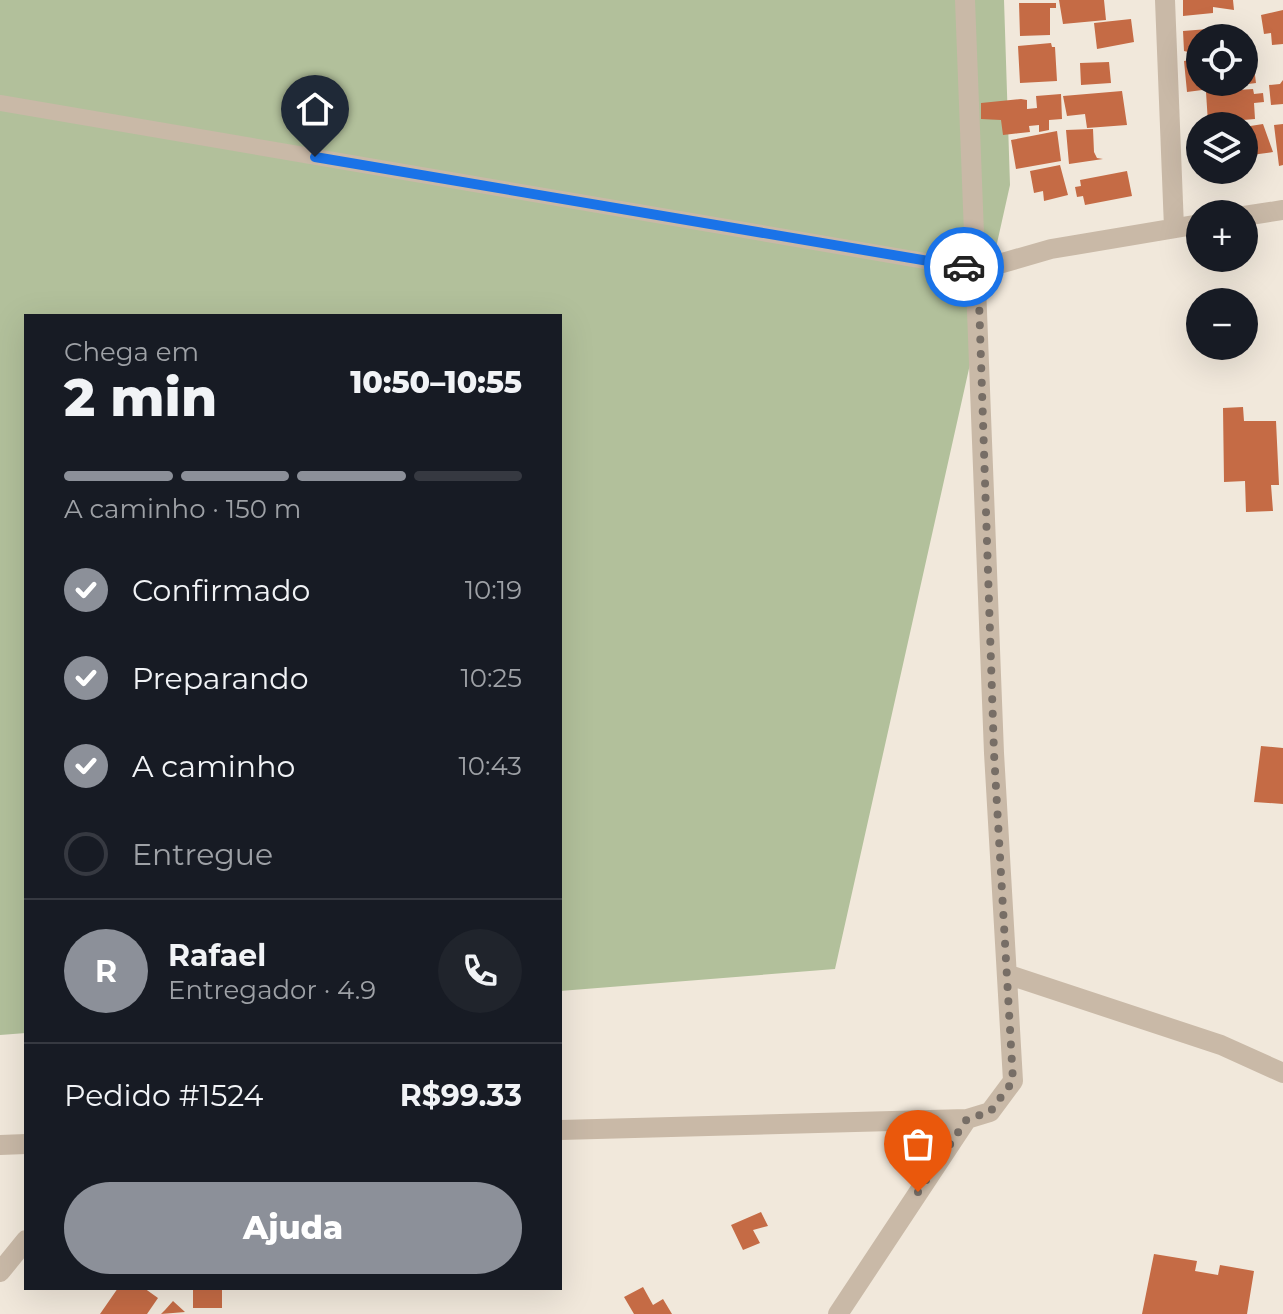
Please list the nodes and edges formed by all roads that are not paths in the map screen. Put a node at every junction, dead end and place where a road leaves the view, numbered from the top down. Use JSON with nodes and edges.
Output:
{"nodes":[{"id":1,"x":965,"y":0,"type":"edge"},
{"id":2,"x":1165,"y":0,"type":"edge"},
{"id":3,"x":0,"y":103,"type":"edge"},
{"id":4,"x":1283,"y":210,"type":"edge"},
{"id":5,"x":1258,"y":214,"type":"edge"},
{"id":6,"x":1186,"y":226,"type":"edge"},
{"id":7,"x":1174,"y":228,"type":"junction"},
{"id":8,"x":978,"y":270,"type":"junction"},
{"id":9,"x":1009,"y":975,"type":"junction"},
{"id":10,"x":1283,"y":1073,"type":"edge"},
{"id":11,"x":967,"y":1119,"type":"junction"},
{"id":12,"x":562,"y":1130,"type":"edge"},
{"id":13,"x":24,"y":1144,"type":"edge"},
{"id":14,"x":0,"y":1145,"type":"edge"},
{"id":15,"x":24,"y":1242,"type":"edge"},
{"id":16,"x":0,"y":1272,"type":"edge"},
{"id":17,"x":838,"y":1314,"type":"edge"}],
"edges":[{"from":1,"to":8,"type":"street"},
{"from":2,"to":7,"type":"street"},
{"from":3,"to":8,"type":"lane"},
{"from":4,"to":5,"type":"street"},
{"from":6,"to":7,"type":"street"},
{"from":7,"to":8,"type":"street"},
{"from":8,"to":9,"type":"street"},
{"from":9,"to":10,"type":"street"},
{"from":9,"to":11,"type":"street"},
{"from":11,"to":12,"type":"street"},
{"from":11,"to":17,"type":"street"},
{"from":13,"to":14,"type":"street"},
{"from":15,"to":16,"type":"street"}]}
